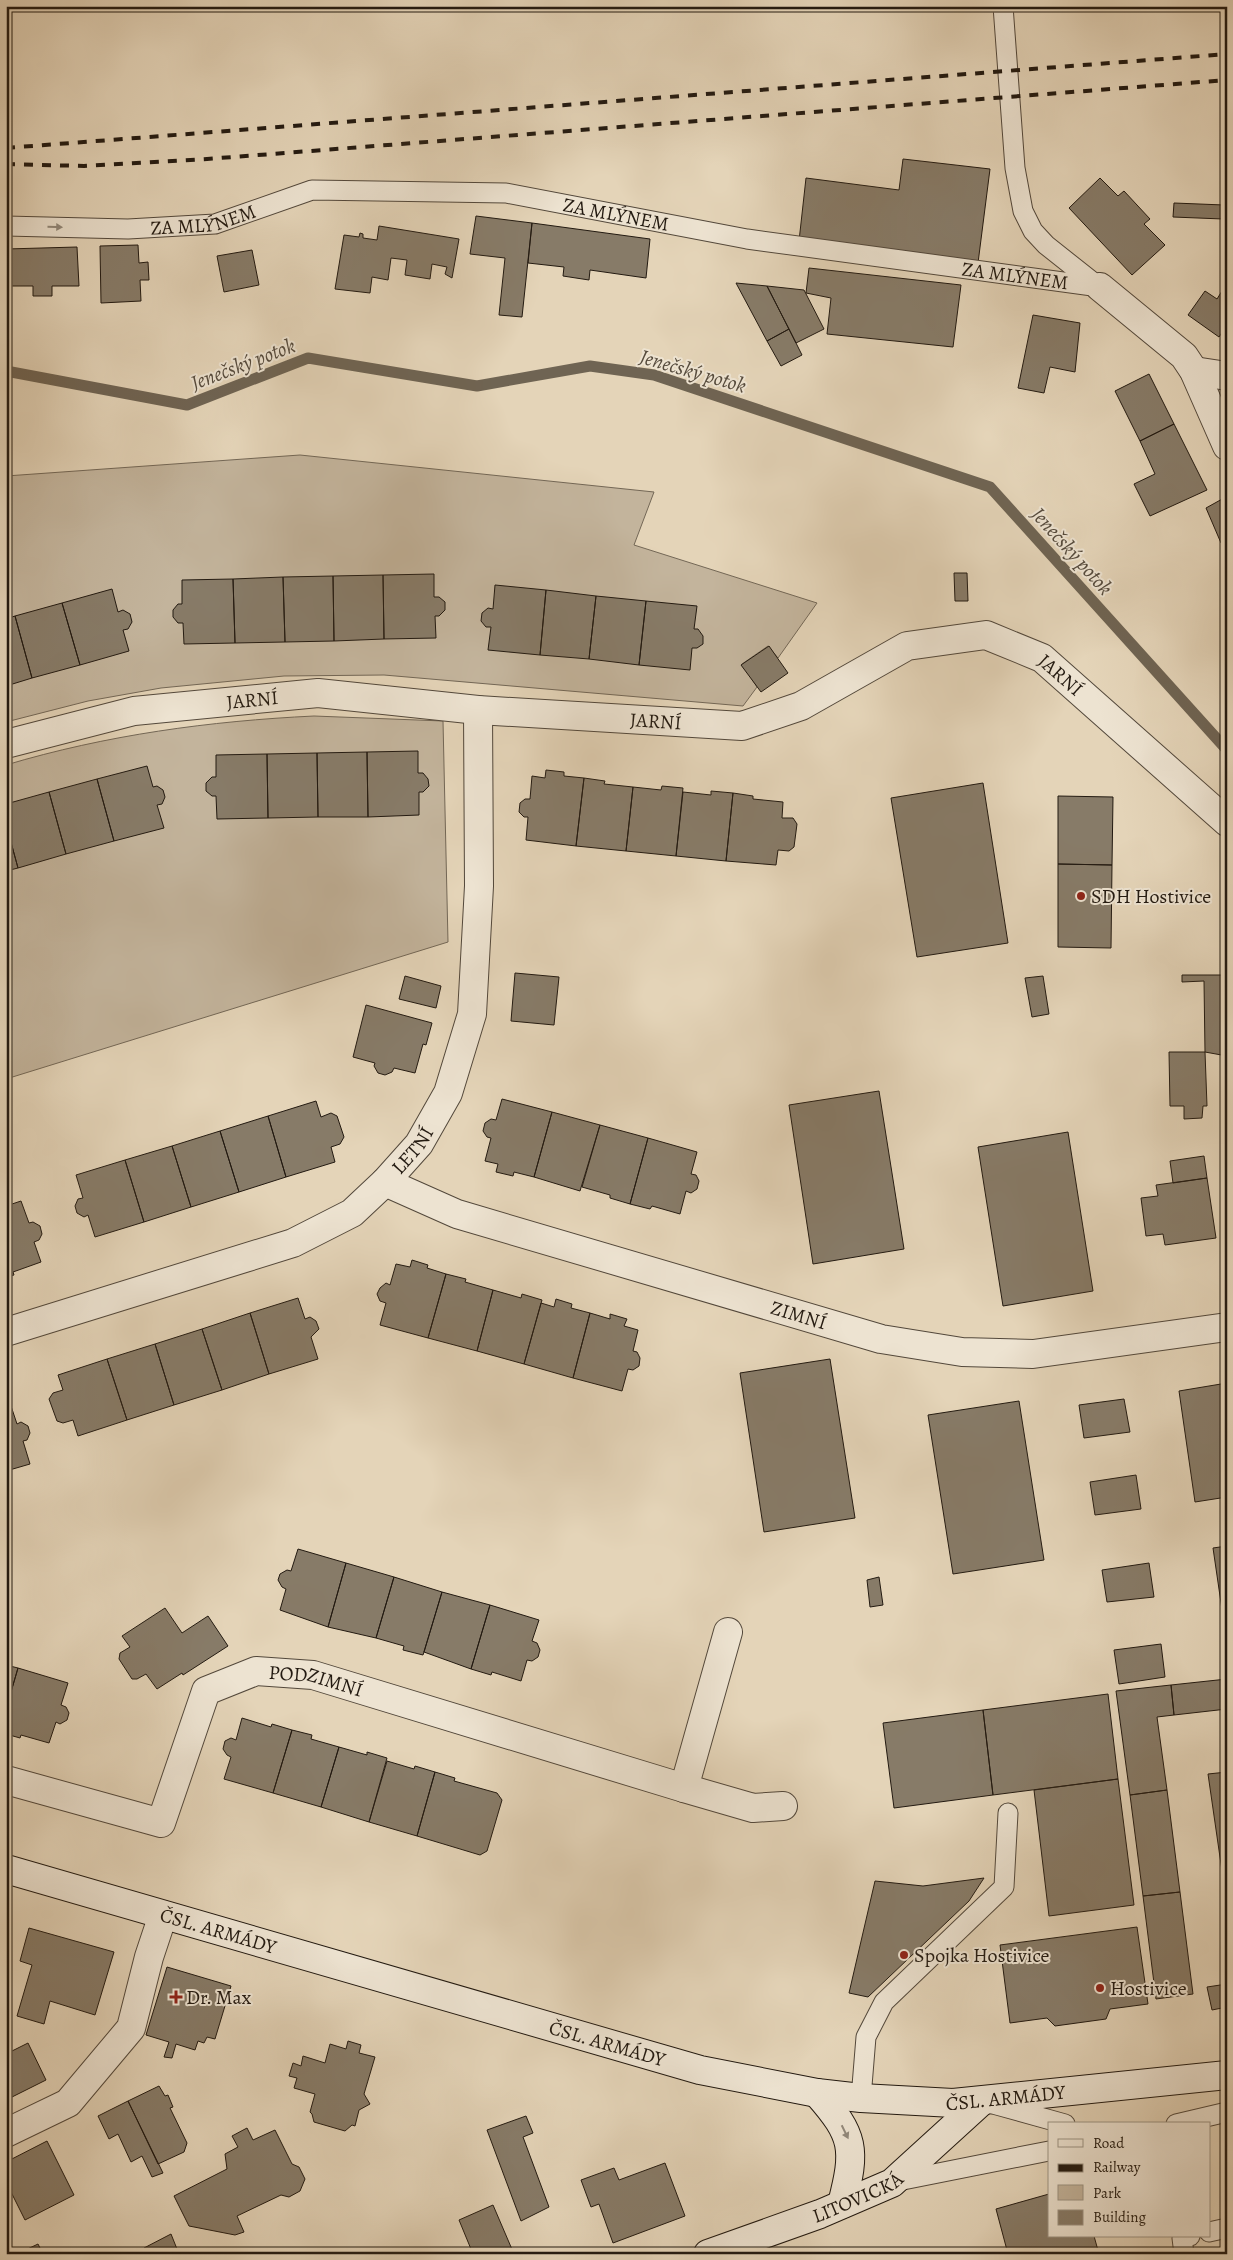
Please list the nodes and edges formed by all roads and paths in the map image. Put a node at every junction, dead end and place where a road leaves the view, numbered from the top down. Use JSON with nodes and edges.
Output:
{"nodes":[{"id":1,"x":1003,"y":6,"type":"edge"},
{"id":2,"x":6,"y":226,"type":"edge"},
{"id":3,"x":1100,"y":287,"type":"junction"},
{"id":4,"x":1194,"y":371,"type":"junction"},
{"id":5,"x":1227,"y":376,"type":"edge"},
{"id":6,"x":1227,"y":446,"type":"edge"},
{"id":7,"x":478,"y":710,"type":"junction"},
{"id":8,"x":6,"y":744,"type":"edge"},
{"id":9,"x":1227,"y":822,"type":"edge"},
{"id":10,"x":385,"y":1182,"type":"junction"},
{"id":11,"x":1227,"y":1327,"type":"edge"},
{"id":12,"x":6,"y":1332,"type":"edge"},
{"id":13,"x":728,"y":1632,"type":"dead end"},
{"id":14,"x":6,"y":1780,"type":"edge"},
{"id":15,"x":684,"y":1788,"type":"junction"},
{"id":16,"x":783,"y":1806,"type":"dead end"},
{"id":17,"x":1008,"y":1813,"type":"dead end"},
{"id":18,"x":6,"y":1869,"type":"edge"},
{"id":19,"x":163,"y":1915,"type":"junction"},
{"id":20,"x":1227,"y":2075,"type":"edge"},
{"id":21,"x":817,"y":2093,"type":"junction"},
{"id":22,"x":861,"y":2098,"type":"junction"},
{"id":23,"x":982,"y":2100,"type":"junction"},
{"id":24,"x":1227,"y":2112,"type":"edge"},
{"id":25,"x":1058,"y":2122,"type":"edge"},
{"id":26,"x":1184,"y":2122,"type":"edge"},
{"id":27,"x":6,"y":2133,"type":"edge"},
{"id":28,"x":1048,"y":2151,"type":"edge"},
{"id":29,"x":892,"y":2183,"type":"junction"},
{"id":30,"x":842,"y":2204,"type":"junction"},
{"id":31,"x":1227,"y":2228,"type":"edge"},
{"id":32,"x":1210,"y":2232,"type":"edge"},
{"id":33,"x":1182,"y":2238,"type":"edge"},
{"id":34,"x":708,"y":2254,"type":"edge"},
{"id":35,"x":1184,"y":2254,"type":"edge"}],
"edges":[{"from":1,"to":3,"type":"lane"},
{"from":2,"to":3,"type":"lane","name":"ZA MLÝNEM","one_way":true},
{"from":3,"to":4,"type":"street"},
{"from":4,"to":5,"type":"street"},
{"from":4,"to":6,"type":"street"},
{"from":7,"to":8,"type":"street","name":"JARNÍ"},
{"from":7,"to":9,"type":"street","name":"JARNÍ"},
{"from":7,"to":10,"type":"street","name":"LETNÍ"},
{"from":10,"to":11,"type":"street","name":"ZIMNÍ"},
{"from":10,"to":12,"type":"street","name":"LETNÍ"},
{"from":13,"to":15,"type":"street"},
{"from":14,"to":15,"type":"street","name":"PODZIMNÍ"},
{"from":15,"to":16,"type":"street","name":"PODZIMNÍ"},
{"from":17,"to":22,"type":"lane"},
{"from":18,"to":19,"type":"street","name":"ČSL. ARMÁDY"},
{"from":19,"to":21,"type":"street","name":"ČSL. ARMÁDY"},
{"from":19,"to":27,"type":"street"},
{"from":20,"to":23,"type":"street","name":"ČSL. ARMÁDY"},
{"from":21,"to":22,"type":"street","name":"ČSL. ARMÁDY"},
{"from":21,"to":30,"type":"street","one_way":true},
{"from":22,"to":23,"type":"street","name":"ČSL. ARMÁDY"},
{"from":23,"to":25,"type":"lane"},
{"from":23,"to":29,"type":"street","name":"LITOVICKÁ"},
{"from":24,"to":26,"type":"lane"},
{"from":28,"to":29,"type":"lane"},
{"from":29,"to":30,"type":"street","name":"LITOVICKÁ"},
{"from":30,"to":34,"type":"street","name":"LITOVICKÁ"},
{"from":31,"to":32,"type":"lane"},
{"from":33,"to":35,"type":"lane"}]}
